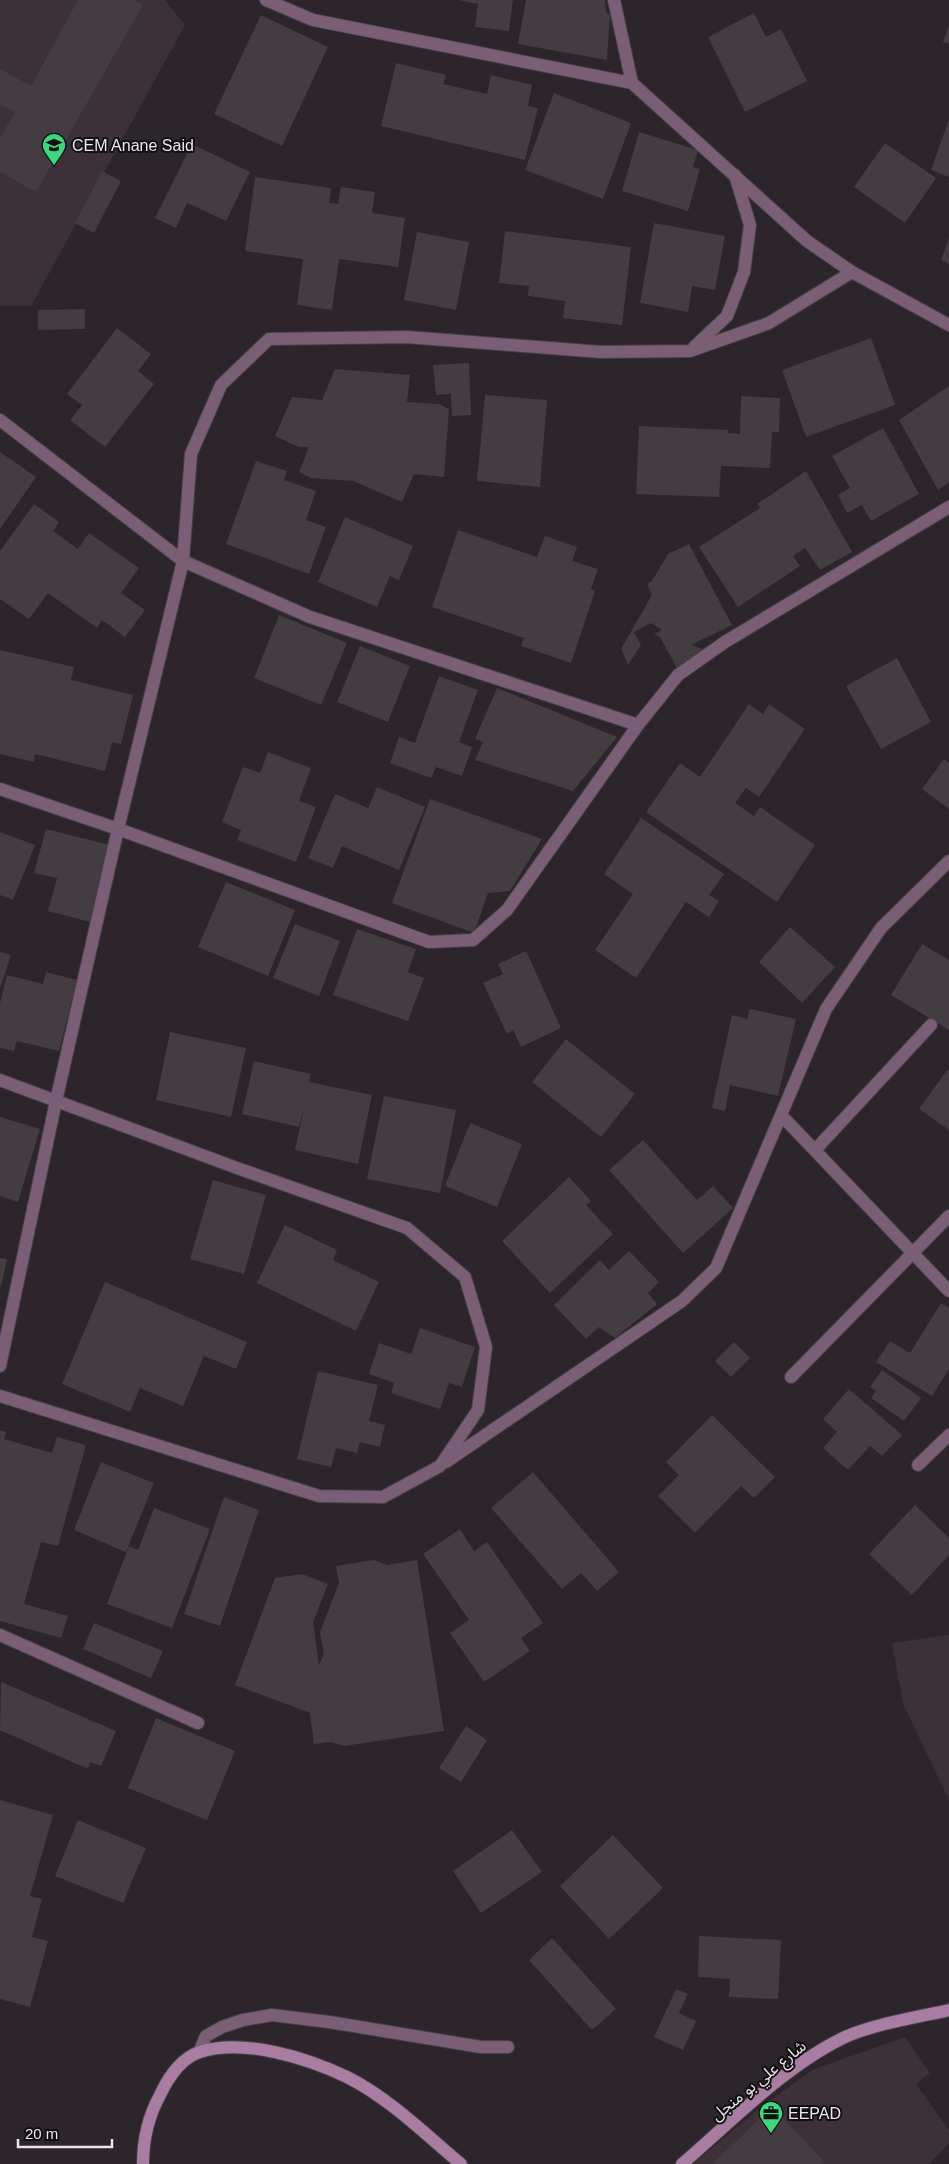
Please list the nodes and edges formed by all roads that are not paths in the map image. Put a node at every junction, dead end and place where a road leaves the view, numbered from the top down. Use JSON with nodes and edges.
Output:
{"nodes":[{"id":1,"x":266,"y":0,"type":"edge"},
{"id":2,"x":614,"y":0,"type":"edge"},
{"id":3,"x":632,"y":83,"type":"junction"},
{"id":4,"x":735,"y":175,"type":"junction"},
{"id":5,"x":852,"y":272,"type":"junction"},
{"id":6,"x":949,"y":325,"type":"edge"},
{"id":7,"x":690,"y":351,"type":"junction"},
{"id":8,"x":0,"y":420,"type":"edge"},
{"id":9,"x":949,"y":507,"type":"edge"},
{"id":10,"x":183,"y":561,"type":"junction"},
{"id":11,"x":638,"y":725,"type":"junction"},
{"id":12,"x":0,"y":790,"type":"edge"},
{"id":13,"x":118,"y":829,"type":"junction"},
{"id":14,"x":949,"y":862,"type":"edge"},
{"id":15,"x":931,"y":1025,"type":"dead end"},
{"id":16,"x":0,"y":1080,"type":"edge"},
{"id":17,"x":56,"y":1100,"type":"junction"},
{"id":18,"x":781,"y":1115,"type":"junction"},
{"id":19,"x":815,"y":1150,"type":"junction"},
{"id":20,"x":949,"y":1216,"type":"edge"},
{"id":21,"x":913,"y":1253,"type":"junction"},
{"id":22,"x":949,"y":1291,"type":"edge"},
{"id":23,"x":0,"y":1366,"type":"edge"},
{"id":24,"x":791,"y":1376,"type":"dead end"},
{"id":25,"x":0,"y":1396,"type":"edge"},
{"id":26,"x":949,"y":1435,"type":"edge"},
{"id":27,"x":918,"y":1465,"type":"dead end"},
{"id":28,"x":440,"y":1466,"type":"junction"},
{"id":29,"x":0,"y":1635,"type":"edge"},
{"id":30,"x":198,"y":1724,"type":"dead end"},
{"id":31,"x":949,"y":2010,"type":"edge"},
{"id":32,"x":508,"y":2047,"type":"dead end"},
{"id":33,"x":199,"y":2052,"type":"junction"},
{"id":34,"x":143,"y":2164,"type":"edge"},
{"id":35,"x":461,"y":2164,"type":"edge"},
{"id":36,"x":682,"y":2164,"type":"edge"}],
"edges":[{"from":1,"to":3,"type":"street"},
{"from":2,"to":3,"type":"street"},
{"from":3,"to":4,"type":"street"},
{"from":4,"to":5,"type":"street"},
{"from":4,"to":7,"type":"street"},
{"from":5,"to":6,"type":"street"},
{"from":5,"to":7,"type":"street"},
{"from":7,"to":10,"type":"street"},
{"from":8,"to":10,"type":"street"},
{"from":9,"to":11,"type":"street"},
{"from":10,"to":11,"type":"street"},
{"from":10,"to":13,"type":"street"},
{"from":11,"to":13,"type":"street"},
{"from":12,"to":13,"type":"street"},
{"from":13,"to":17,"type":"street"},
{"from":14,"to":18,"type":"street"},
{"from":15,"to":19,"type":"street"},
{"from":16,"to":17,"type":"street"},
{"from":17,"to":23,"type":"street"},
{"from":17,"to":28,"type":"street"},
{"from":18,"to":19,"type":"street"},
{"from":18,"to":28,"type":"street"},
{"from":19,"to":21,"type":"street"},
{"from":20,"to":21,"type":"street"},
{"from":21,"to":22,"type":"street"},
{"from":21,"to":24,"type":"street"},
{"from":25,"to":28,"type":"street"},
{"from":26,"to":27,"type":"street"},
{"from":29,"to":30,"type":"street"},
{"from":31,"to":36,"type":"street","name":"شارع علي بو منجل"},
{"from":32,"to":33,"type":"street"},
{"from":33,"to":34,"type":"street"},
{"from":33,"to":35,"type":"street"}]}
